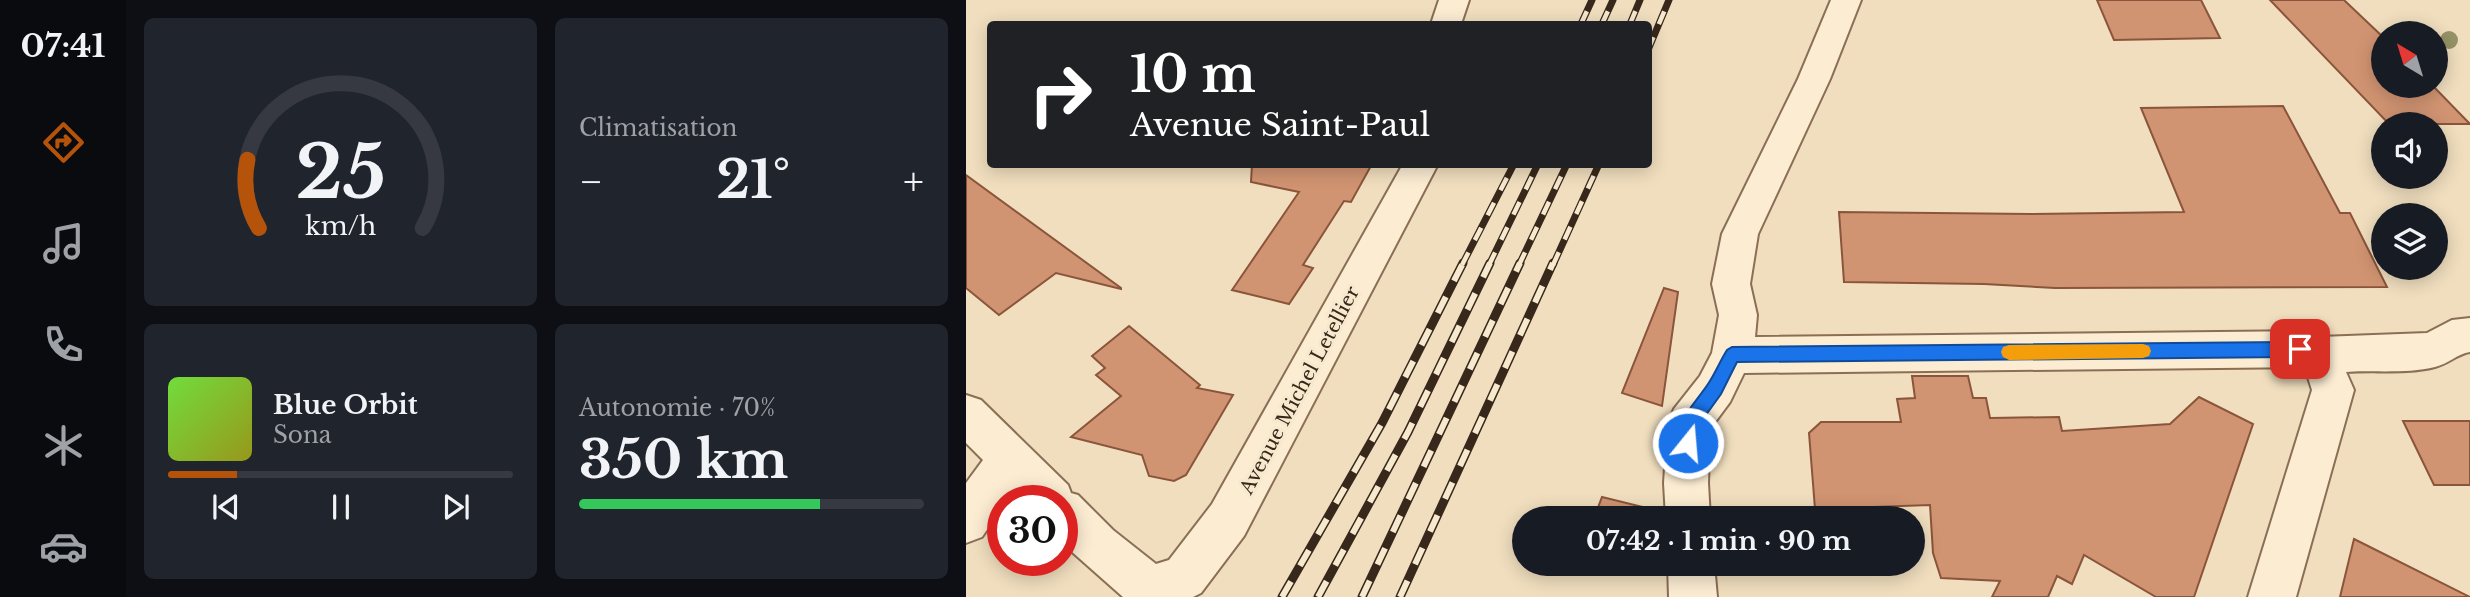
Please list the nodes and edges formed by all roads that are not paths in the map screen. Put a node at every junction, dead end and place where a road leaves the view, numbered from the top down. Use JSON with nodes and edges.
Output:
{"nodes":[{"id":1,"x":1454,"y":0,"type":"edge"},
{"id":2,"x":1846,"y":0,"type":"edge"},
{"id":3,"x":1447,"y":21,"type":"edge"},
{"id":4,"x":1419,"y":168,"type":"edge"},
{"id":5,"x":2470,"y":335,"type":"edge"},
{"id":6,"x":1732,"y":355,"type":"junction"},
{"id":7,"x":2320,"y":355,"type":"junction"},
{"id":8,"x":966,"y":414,"type":"edge"},
{"id":9,"x":1010,"y":458,"type":"junction"},
{"id":10,"x":1037,"y":485,"type":"edge"},
{"id":11,"x":1687,"y":506,"type":"edge"},
{"id":12,"x":966,"y":521,"type":"edge"},
{"id":13,"x":1078,"y":527,"type":"edge"},
{"id":14,"x":1692,"y":576,"type":"edge"},
{"id":15,"x":1153,"y":594,"type":"edge"},
{"id":16,"x":1693,"y":597,"type":"edge"},
{"id":17,"x":2272,"y":597,"type":"edge"}],
"edges":[{"from":1,"to":3,"type":"street"},
{"from":2,"to":6,"type":"street"},
{"from":4,"to":15,"type":"street","name":"Avenue Michel Letellier"},
{"from":5,"to":7,"type":"street"},
{"from":6,"to":7,"type":"street"},
{"from":6,"to":11,"type":"street"},
{"from":7,"to":17,"type":"street"},
{"from":8,"to":9,"type":"street"},
{"from":9,"to":10,"type":"street"},
{"from":9,"to":12,"type":"street"},
{"from":13,"to":15,"type":"street"},
{"from":14,"to":16,"type":"street"}]}
